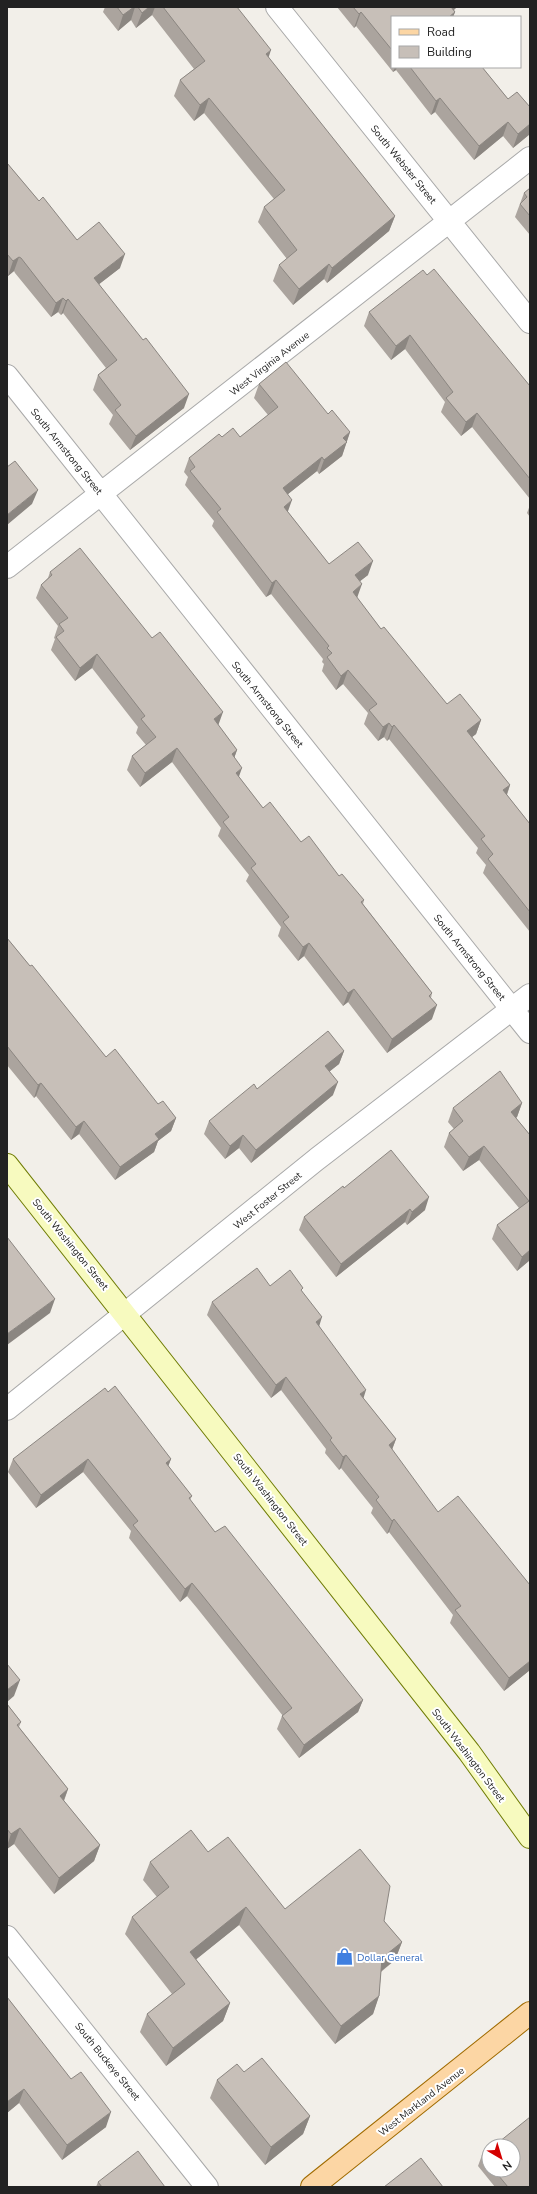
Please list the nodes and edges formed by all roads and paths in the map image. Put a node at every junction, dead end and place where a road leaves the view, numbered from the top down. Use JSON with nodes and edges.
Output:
{"nodes":[{"id":1,"x":277,"y":7,"type":"edge"},
{"id":2,"x":530,"y":158,"type":"edge"},
{"id":3,"x":450,"y":222,"type":"junction"},
{"id":4,"x":530,"y":322,"type":"edge"},
{"id":5,"x":7,"y":376,"type":"edge"},
{"id":6,"x":101,"y":494,"type":"junction"},
{"id":7,"x":7,"y":567,"type":"edge"},
{"id":8,"x":530,"y":995,"type":"edge"},
{"id":9,"x":512,"y":1009,"type":"junction"},
{"id":10,"x":530,"y":1032,"type":"edge"},
{"id":11,"x":7,"y":1165,"type":"edge"},
{"id":12,"x":125,"y":1313,"type":"junction"},
{"id":13,"x":7,"y":1409,"type":"edge"},
{"id":14,"x":530,"y":1837,"type":"edge"},
{"id":15,"x":7,"y":1937,"type":"edge"},
{"id":16,"x":530,"y":2013,"type":"edge"},
{"id":17,"x":207,"y":2187,"type":"edge"},
{"id":18,"x":312,"y":2187,"type":"edge"}],
"edges":[{"from":1,"to":3,"type":"street","name":"South Webster Street"},
{"from":2,"to":3,"type":"street","name":"West Virginia Avenue"},
{"from":3,"to":4,"type":"street","name":"South Webster Street"},
{"from":3,"to":6,"type":"street","name":"West Virginia Avenue"},
{"from":5,"to":6,"type":"street","name":"South Armstrong Street"},
{"from":6,"to":7,"type":"street","name":"West Virginia Avenue"},
{"from":6,"to":9,"type":"street","name":"South Armstrong Street"},
{"from":8,"to":9,"type":"street","name":"West Foster Street"},
{"from":9,"to":10,"type":"street","name":"South Armstrong Street"},
{"from":9,"to":12,"type":"street","name":"West Foster Street"},
{"from":11,"to":12,"type":"main road","name":"South Washington Street"},
{"from":12,"to":13,"type":"street","name":"West Foster Street"},
{"from":12,"to":14,"type":"main road","name":"South Washington Street"},
{"from":15,"to":17,"type":"street","name":"South Buckeye Street"},
{"from":16,"to":18,"type":"main road","name":"West Markland Avenue"}]}
